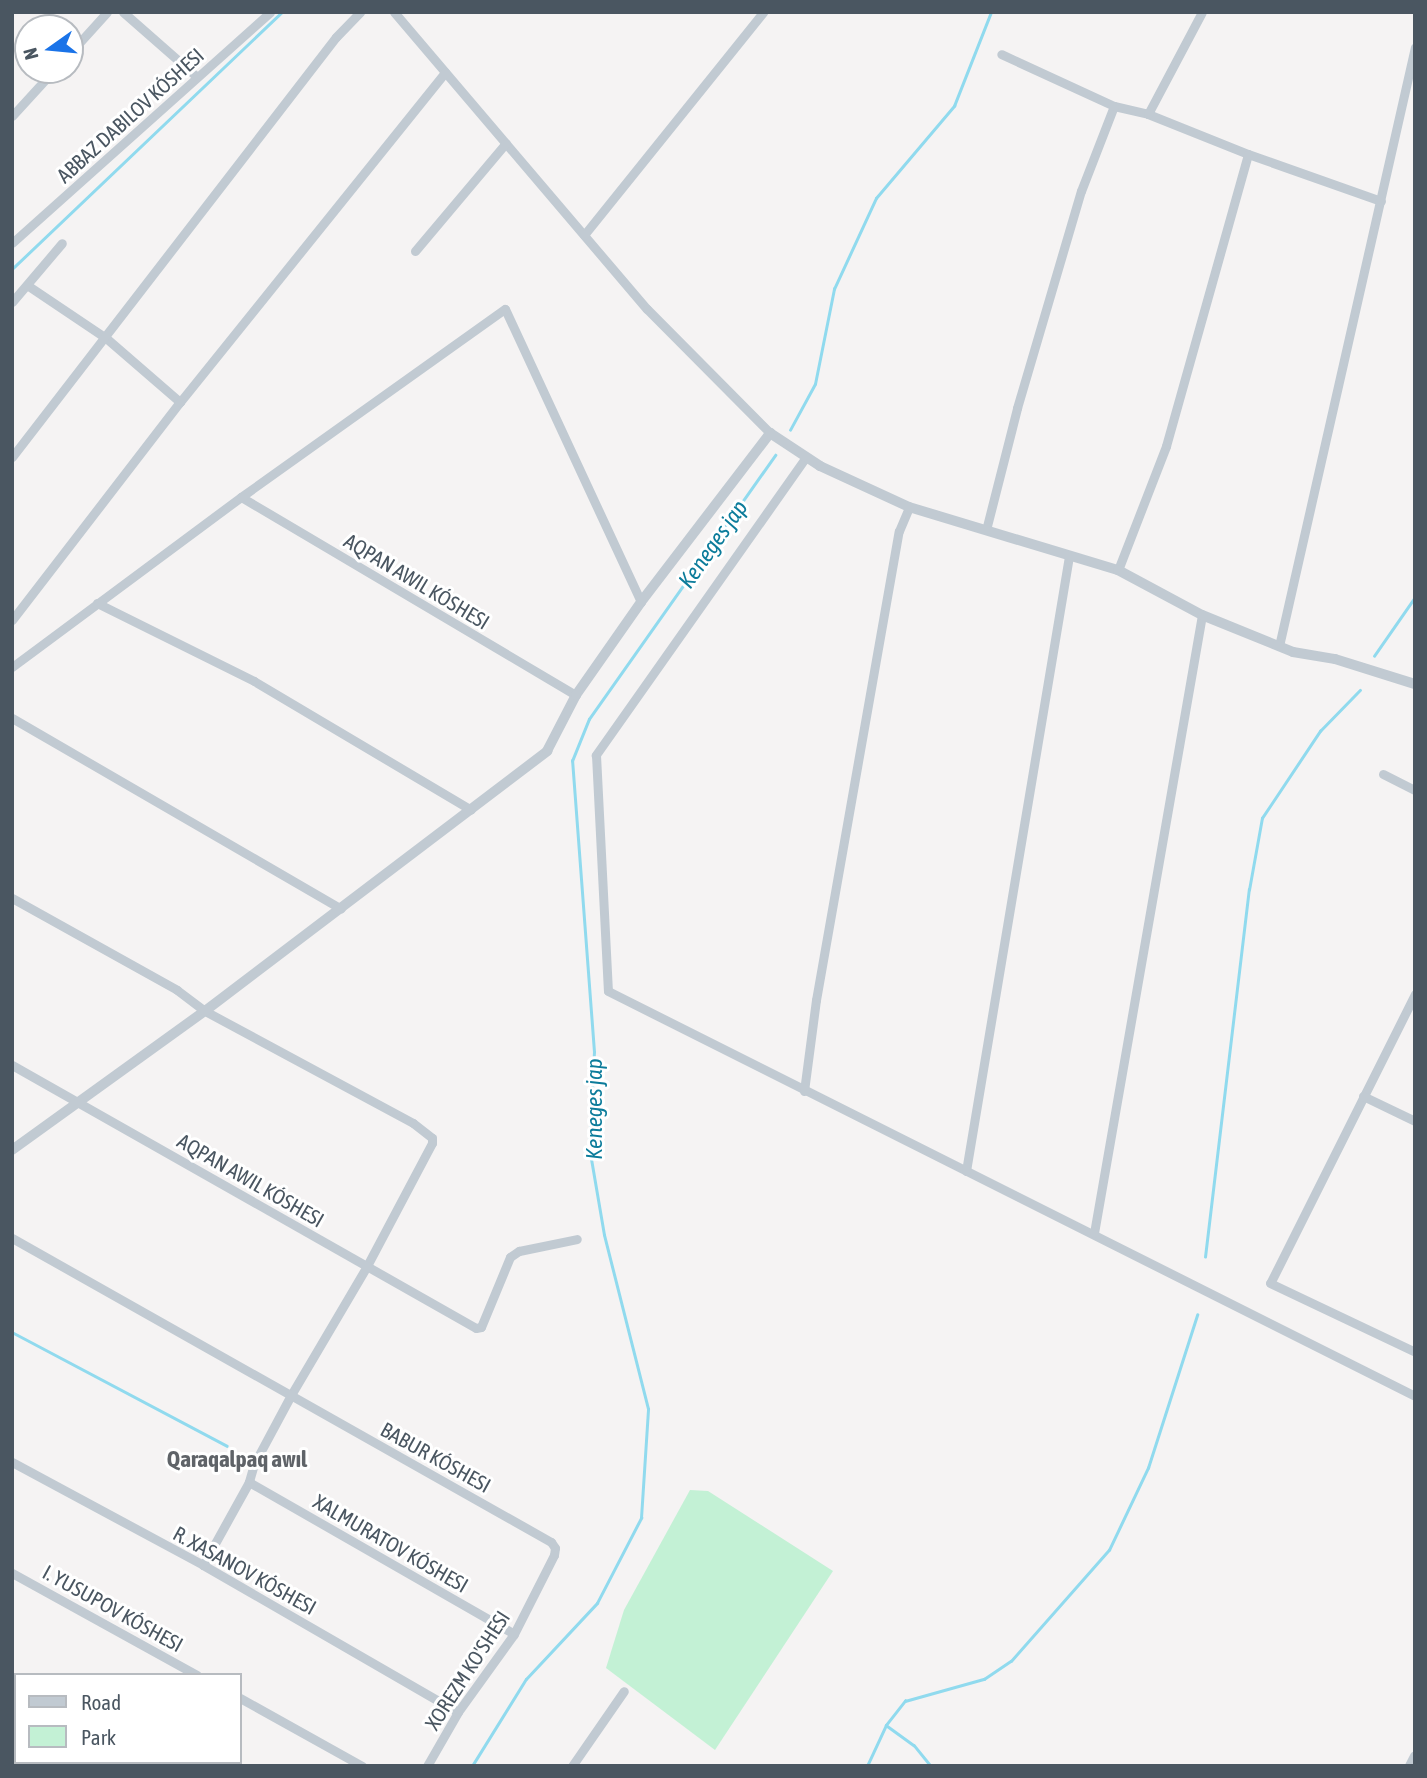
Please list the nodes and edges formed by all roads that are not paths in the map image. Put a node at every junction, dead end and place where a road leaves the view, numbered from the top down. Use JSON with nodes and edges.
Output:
{"nodes":[{"id":1,"x":107,"y":12,"type":"edge"},
{"id":2,"x":123,"y":12,"type":"edge"},
{"id":3,"x":271,"y":12,"type":"edge"},
{"id":4,"x":360,"y":12,"type":"edge"},
{"id":5,"x":394,"y":12,"type":"edge"},
{"id":6,"x":763,"y":12,"type":"edge"},
{"id":7,"x":1202,"y":12,"type":"edge"},
{"id":8,"x":84,"y":37,"type":"edge"},
{"id":9,"x":1415,"y":47,"type":"edge"},
{"id":10,"x":1001,"y":54,"type":"dead end"},
{"id":11,"x":445,"y":72,"type":"junction"},
{"id":12,"x":197,"y":77,"type":"junction"},
{"id":13,"x":41,"y":84,"type":"edge"},
{"id":14,"x":1114,"y":106,"type":"junction"},
{"id":15,"x":1148,"y":114,"type":"junction"},
{"id":16,"x":12,"y":116,"type":"edge"},
{"id":17,"x":506,"y":143,"type":"junction"},
{"id":18,"x":1248,"y":155,"type":"junction"},
{"id":19,"x":1381,"y":201,"type":"junction"},
{"id":20,"x":584,"y":235,"type":"junction"},
{"id":21,"x":12,"y":243,"type":"edge"},
{"id":22,"x":62,"y":243,"type":"dead end"},
{"id":23,"x":415,"y":251,"type":"dead end"},
{"id":24,"x":27,"y":285,"type":"junction"},
{"id":25,"x":12,"y":302,"type":"edge"},
{"id":26,"x":106,"y":338,"type":"junction"},
{"id":27,"x":180,"y":402,"type":"junction"},
{"id":28,"x":770,"y":433,"type":"junction"},
{"id":29,"x":12,"y":457,"type":"edge"},
{"id":30,"x":806,"y":457,"type":"junction"},
{"id":31,"x":241,"y":497,"type":"junction"},
{"id":32,"x":909,"y":507,"type":"junction"},
{"id":33,"x":986,"y":530,"type":"junction"},
{"id":34,"x":1069,"y":556,"type":"junction"},
{"id":35,"x":1118,"y":570,"type":"junction"},
{"id":36,"x":641,"y":602,"type":"junction"},
{"id":37,"x":97,"y":603,"type":"junction"},
{"id":38,"x":1202,"y":615,"type":"junction"},
{"id":39,"x":12,"y":620,"type":"edge"},
{"id":40,"x":1279,"y":646,"type":"junction"},
{"id":41,"x":12,"y":667,"type":"edge"},
{"id":42,"x":1415,"y":684,"type":"edge"},
{"id":43,"x":576,"y":695,"type":"junction"},
{"id":44,"x":12,"y":718,"type":"edge"},
{"id":45,"x":1383,"y":774,"type":"dead end"},
{"id":46,"x":1415,"y":790,"type":"edge"},
{"id":47,"x":471,"y":810,"type":"junction"},
{"id":48,"x":12,"y":898,"type":"edge"},
{"id":49,"x":341,"y":909,"type":"junction"},
{"id":50,"x":1415,"y":994,"type":"edge"},
{"id":51,"x":205,"y":1011,"type":"junction"},
{"id":52,"x":12,"y":1065,"type":"edge"},
{"id":53,"x":804,"y":1091,"type":"junction"},
{"id":54,"x":1363,"y":1096,"type":"junction"},
{"id":55,"x":77,"y":1101,"type":"junction"},
{"id":56,"x":1415,"y":1121,"type":"edge"},
{"id":57,"x":12,"y":1150,"type":"edge"},
{"id":58,"x":966,"y":1171,"type":"junction"},
{"id":59,"x":1094,"y":1233,"type":"junction"},
{"id":60,"x":12,"y":1238,"type":"edge"},
{"id":61,"x":577,"y":1239,"type":"dead end"},
{"id":62,"x":367,"y":1266,"type":"junction"},
{"id":63,"x":1415,"y":1352,"type":"edge"},
{"id":64,"x":291,"y":1395,"type":"junction"},
{"id":65,"x":1415,"y":1396,"type":"edge"},
{"id":66,"x":12,"y":1462,"type":"edge"},
{"id":67,"x":249,"y":1482,"type":"junction"},
{"id":68,"x":554,"y":1555,"type":"joint"},
{"id":69,"x":203,"y":1566,"type":"junction"},
{"id":70,"x":12,"y":1573,"type":"edge"},
{"id":71,"x":514,"y":1634,"type":"junction"},
{"id":72,"x":193,"y":1673,"type":"edge"},
{"id":73,"x":624,"y":1691,"type":"dead end"},
{"id":74,"x":242,"y":1699,"type":"edge"},
{"id":75,"x":458,"y":1712,"type":"junction"},
{"id":76,"x":1415,"y":1756,"type":"edge"},
{"id":77,"x":362,"y":1766,"type":"edge"},
{"id":78,"x":427,"y":1766,"type":"edge"},
{"id":79,"x":572,"y":1766,"type":"edge"},
{"id":80,"x":1410,"y":1766,"type":"edge"}],
"edges":[{"from":1,"to":8,"type":"street"},
{"from":2,"to":12,"type":"street"},
{"from":3,"to":12,"type":"street","name":"ABBAZ DABILOV KÓSHESI"},
{"from":4,"to":26,"type":"street"},
{"from":5,"to":11,"type":"street"},
{"from":6,"to":20,"type":"street"},
{"from":7,"to":15,"type":"street"},
{"from":9,"to":19,"type":"street"},
{"from":10,"to":14,"type":"street"},
{"from":11,"to":17,"type":"street"},
{"from":11,"to":27,"type":"street"},
{"from":12,"to":21,"type":"street","name":"ABBAZ DABILOV KÓSHESI"},
{"from":13,"to":16,"type":"street"},
{"from":14,"to":15,"type":"street"},
{"from":14,"to":33,"type":"street"},
{"from":15,"to":18,"type":"street"},
{"from":17,"to":20,"type":"street"},
{"from":17,"to":23,"type":"street"},
{"from":18,"to":19,"type":"street"},
{"from":18,"to":35,"type":"street"},
{"from":19,"to":40,"type":"street"},
{"from":20,"to":28,"type":"street"},
{"from":22,"to":24,"type":"street"},
{"from":24,"to":25,"type":"street"},
{"from":24,"to":26,"type":"street"},
{"from":26,"to":27,"type":"street"},
{"from":26,"to":29,"type":"street"},
{"from":27,"to":39,"type":"street"},
{"from":28,"to":30,"type":"street"},
{"from":28,"to":36,"type":"street"},
{"from":30,"to":32,"type":"street"},
{"from":30,"to":53,"type":"street"},
{"from":31,"to":36,"type":"street"},
{"from":31,"to":37,"type":"street"},
{"from":31,"to":43,"type":"street"},
{"from":32,"to":33,"type":"street"},
{"from":32,"to":53,"type":"street"},
{"from":33,"to":34,"type":"street"},
{"from":34,"to":35,"type":"street"},
{"from":34,"to":58,"type":"street"},
{"from":35,"to":38,"type":"street"},
{"from":36,"to":43,"type":"street"},
{"from":37,"to":41,"type":"street"},
{"from":37,"to":47,"type":"street"},
{"from":38,"to":40,"type":"street"},
{"from":38,"to":59,"type":"street"},
{"from":40,"to":42,"type":"street"},
{"from":43,"to":47,"type":"street"},
{"from":44,"to":49,"type":"street"},
{"from":45,"to":46,"type":"street"},
{"from":47,"to":49,"type":"street"},
{"from":48,"to":51,"type":"street"},
{"from":49,"to":51,"type":"street"},
{"from":50,"to":54,"type":"street"},
{"from":51,"to":55,"type":"street"},
{"from":51,"to":62,"type":"street"},
{"from":52,"to":55,"type":"street"},
{"from":53,"to":58,"type":"street"},
{"from":54,"to":56,"type":"street"},
{"from":54,"to":63,"type":"street"},
{"from":55,"to":57,"type":"street"},
{"from":55,"to":62,"type":"street"},
{"from":58,"to":59,"type":"street"},
{"from":59,"to":65,"type":"street"},
{"from":60,"to":64,"type":"street","name":"BABUR KÓSHESI"},
{"from":61,"to":62,"type":"street"},
{"from":62,"to":64,"type":"street"},
{"from":64,"to":67,"type":"street"},
{"from":64,"to":68,"type":"street","name":"BABUR KÓSHESI"},
{"from":66,"to":69,"type":"street","name":"R. XASANOV KÓSHESI"},
{"from":67,"to":69,"type":"street"},
{"from":67,"to":71,"type":"street","name":"XALMURATOV KÓSHESI"},
{"from":68,"to":71,"type":"street","name":"XOREZM KO'SHESI"},
{"from":69,"to":75,"type":"street","name":"R. XASANOV KÓSHESI"},
{"from":70,"to":72,"type":"street","name":"I. YUSUPOV KÓSHESI"},
{"from":71,"to":75,"type":"street","name":"XOREZM KO'SHESI"},
{"from":73,"to":79,"type":"street"},
{"from":74,"to":77,"type":"street"},
{"from":75,"to":78,"type":"street","name":"XOREZM KO'SHESI"},
{"from":76,"to":80,"type":"street"}]}
